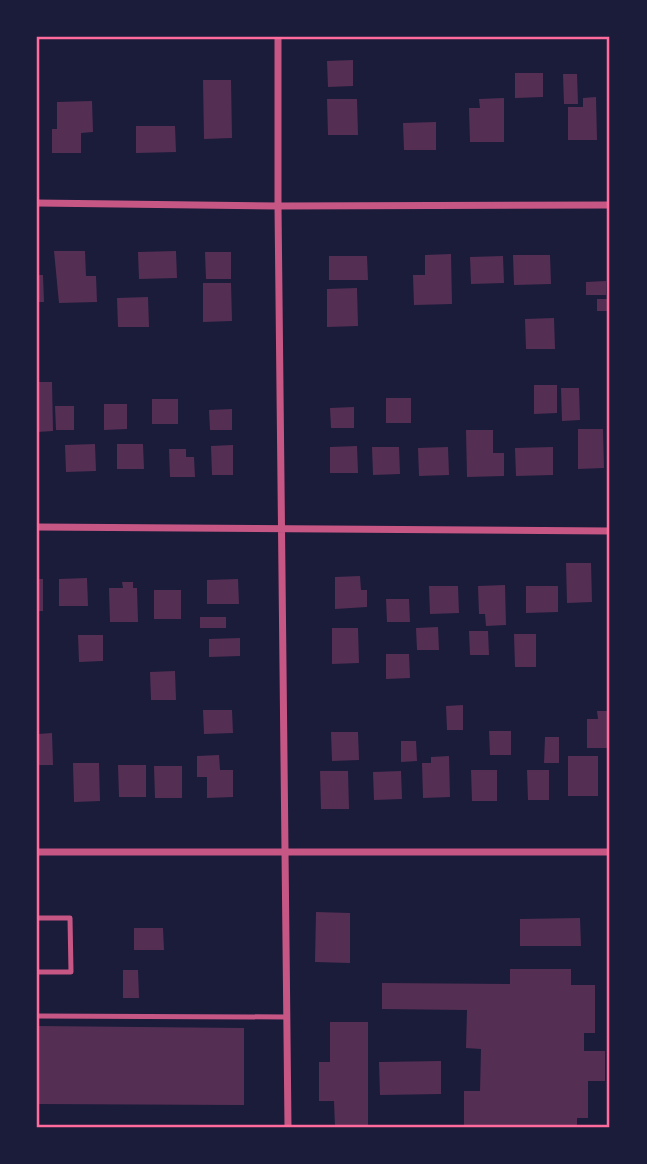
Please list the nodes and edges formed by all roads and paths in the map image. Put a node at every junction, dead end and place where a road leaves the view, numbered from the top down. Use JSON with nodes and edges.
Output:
{"nodes":[{"id":1,"x":278,"y":37,"type":"edge"},
{"id":2,"x":37,"y":203,"type":"edge"},
{"id":3,"x":610,"y":205,"type":"edge"},
{"id":4,"x":278,"y":206,"type":"junction"},
{"id":5,"x":37,"y":527,"type":"edge"},
{"id":6,"x":281,"y":530,"type":"junction"},
{"id":7,"x":610,"y":531,"type":"edge"},
{"id":8,"x":37,"y":852,"type":"edge"},
{"id":9,"x":610,"y":852,"type":"edge"},
{"id":10,"x":285,"y":853,"type":"junction"},
{"id":11,"x":37,"y":918,"type":"edge"},
{"id":12,"x":37,"y":972,"type":"edge"},
{"id":13,"x":37,"y":1016,"type":"edge"},
{"id":14,"x":287,"y":1017,"type":"junction"},
{"id":15,"x":288,"y":1127,"type":"edge"}],
"edges":[{"from":1,"to":4,"type":"street"},
{"from":2,"to":4,"type":"street"},
{"from":3,"to":4,"type":"street"},
{"from":4,"to":6,"type":"street"},
{"from":5,"to":6,"type":"street"},
{"from":6,"to":7,"type":"street"},
{"from":6,"to":10,"type":"street"},
{"from":8,"to":10,"type":"street"},
{"from":9,"to":10,"type":"street"},
{"from":10,"to":14,"type":"street"},
{"from":11,"to":12,"type":"lane"},
{"from":13,"to":14,"type":"lane"},
{"from":14,"to":15,"type":"street"}]}
